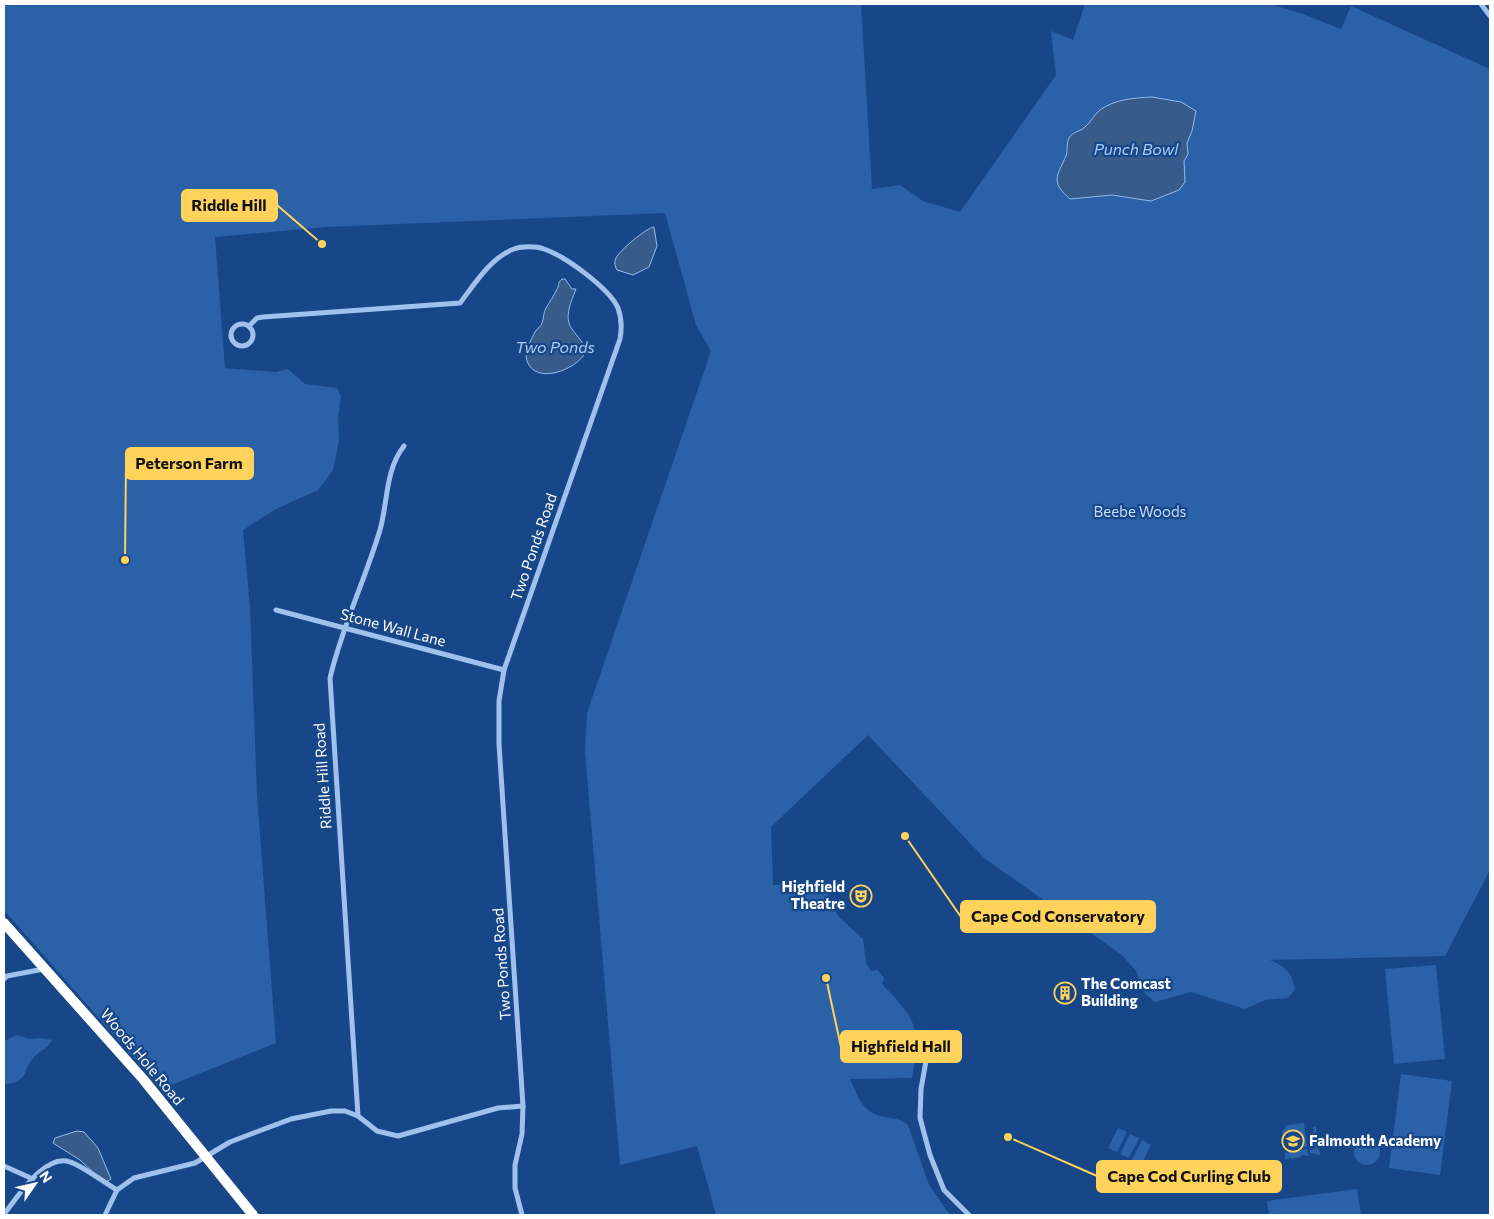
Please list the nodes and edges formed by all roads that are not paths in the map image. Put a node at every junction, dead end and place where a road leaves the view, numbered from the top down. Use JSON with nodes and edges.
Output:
{"nodes":[{"id":1,"x":1481,"y":4,"type":"edge"},
{"id":2,"x":1490,"y":16,"type":"edge"},
{"id":3,"x":249,"y":326,"type":"junction"},
{"id":4,"x":404,"y":446,"type":"dead end"},
{"id":5,"x":276,"y":610,"type":"dead end"},
{"id":6,"x":346,"y":629,"type":"junction"},
{"id":7,"x":504,"y":670,"type":"junction"},
{"id":8,"x":4,"y":923,"type":"edge"},
{"id":9,"x":46,"y":969,"type":"junction"},
{"id":10,"x":4,"y":979,"type":"edge"},
{"id":11,"x":926,"y":1061,"type":"dead end"},
{"id":12,"x":523,"y":1106,"type":"junction"},
{"id":13,"x":358,"y":1116,"type":"junction"},
{"id":14,"x":206,"y":1157,"type":"junction"},
{"id":15,"x":4,"y":1166,"type":"edge"},
{"id":16,"x":33,"y":1179,"type":"junction"},
{"id":17,"x":117,"y":1190,"type":"junction"},
{"id":18,"x":4,"y":1214,"type":"edge"},
{"id":19,"x":105,"y":1215,"type":"edge"},
{"id":20,"x":253,"y":1215,"type":"edge"},
{"id":21,"x":522,"y":1215,"type":"edge"},
{"id":22,"x":969,"y":1215,"type":"edge"}],
"edges":[{"from":1,"to":2,"type":"street"},
{"from":3,"to":3,"type":"street","name":"Two Ponds Road"},
{"from":3,"to":7,"type":"street","name":"Two Ponds Road"},
{"from":4,"to":6,"type":"street","name":"Riddle Hill Road"},
{"from":5,"to":6,"type":"street","name":"Stone Wall Lane"},
{"from":6,"to":7,"type":"street","name":"Stone Wall Lane"},
{"from":6,"to":13,"type":"street","name":"Riddle Hill Road"},
{"from":7,"to":12,"type":"street","name":"Two Ponds Road"},
{"from":8,"to":9,"type":"highway","name":"Woods Hole Road"},
{"from":9,"to":10,"type":"street"},
{"from":9,"to":14,"type":"highway","name":"Woods Hole Road"},
{"from":11,"to":22,"type":"street"},
{"from":12,"to":13,"type":"street"},
{"from":12,"to":21,"type":"street","name":"Two Ponds Road"},
{"from":13,"to":14,"type":"street"},
{"from":14,"to":17,"type":"street"},
{"from":14,"to":20,"type":"highway","name":"Woods Hole Road"},
{"from":15,"to":16,"type":"street"},
{"from":16,"to":17,"type":"street"},
{"from":16,"to":18,"type":"street"},
{"from":17,"to":19,"type":"street"}]}
